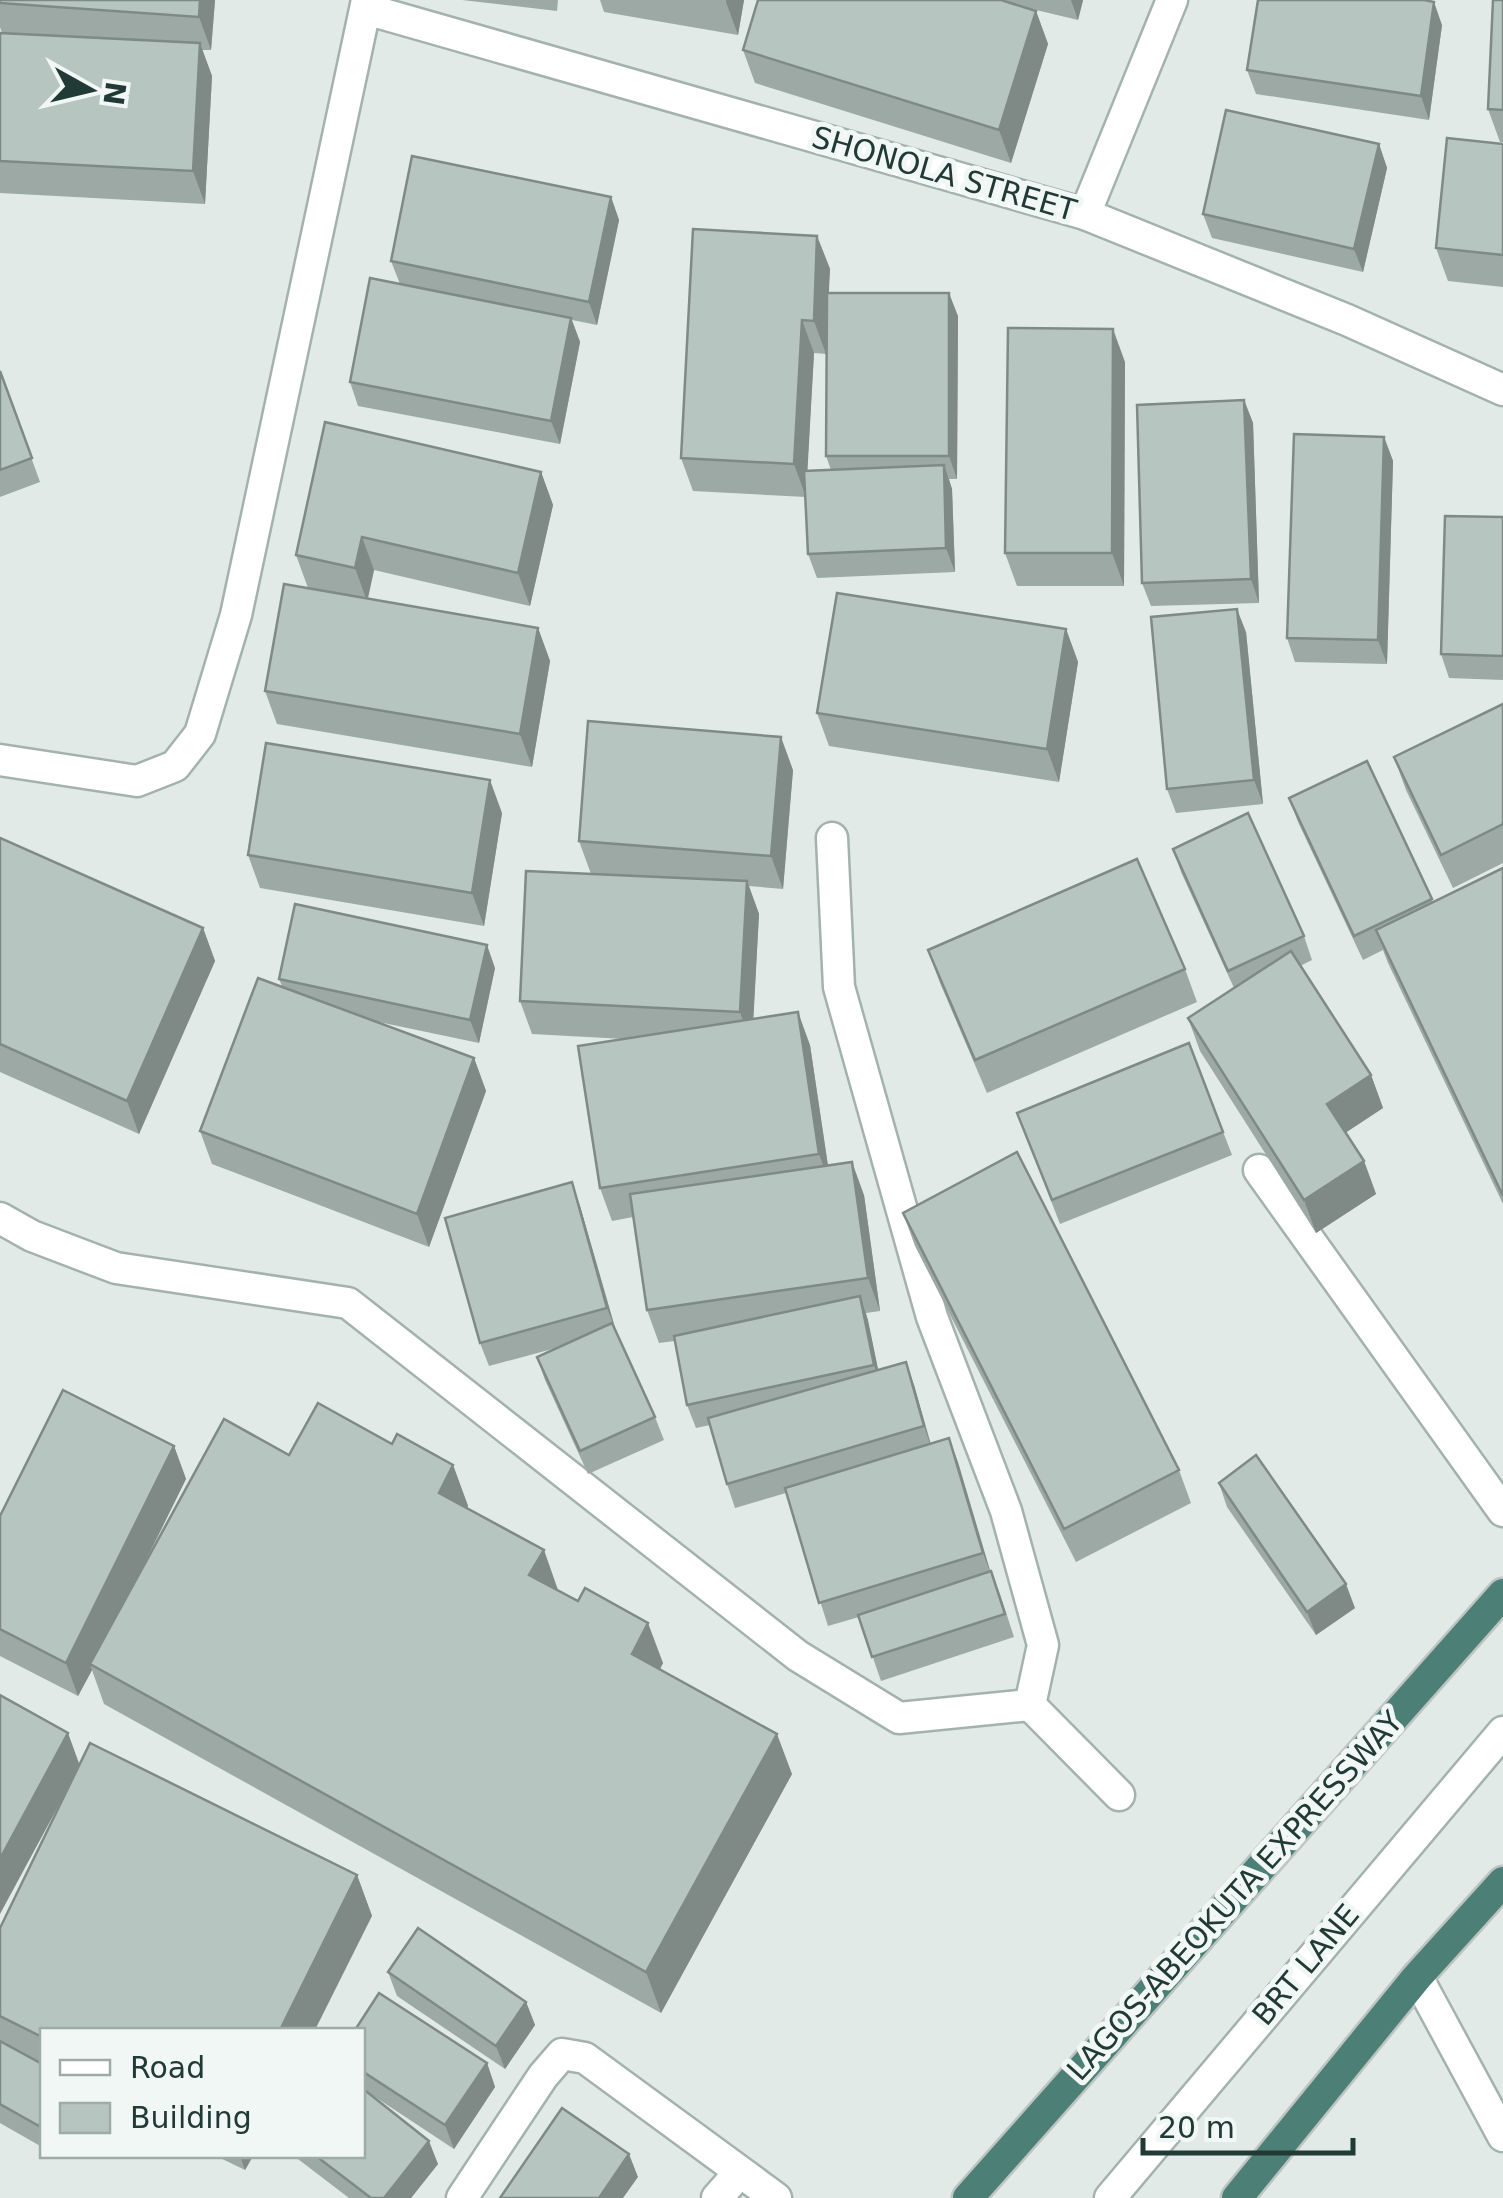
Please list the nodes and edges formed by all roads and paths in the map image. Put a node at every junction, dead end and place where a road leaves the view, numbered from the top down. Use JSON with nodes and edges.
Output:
{"nodes":[{"id":1,"x":1172,"y":0,"type":"edge"},
{"id":2,"x":367,"y":4,"type":"edge"},
{"id":3,"x":1085,"y":214,"type":"junction"},
{"id":4,"x":1503,"y":390,"type":"edge"},
{"id":5,"x":0,"y":760,"type":"edge"},
{"id":6,"x":832,"y":838,"type":"dead end"},
{"id":7,"x":1259,"y":1170,"type":"edge"},
{"id":8,"x":0,"y":1218,"type":"edge"},
{"id":9,"x":1503,"y":1511,"type":"edge"},
{"id":10,"x":1503,"y":1594,"type":"edge"},
{"id":11,"x":1030,"y":1706,"type":"junction"},
{"id":12,"x":1503,"y":1732,"type":"edge"},
{"id":13,"x":1118,"y":1795,"type":"dead end"},
{"id":14,"x":1503,"y":1882,"type":"edge"},
{"id":15,"x":1417,"y":1977,"type":"junction"},
{"id":16,"x":1503,"y":2136,"type":"edge"},
{"id":17,"x":739,"y":2173,"type":"junction"},
{"id":18,"x":462,"y":2198,"type":"edge"},
{"id":19,"x":718,"y":2198,"type":"edge"},
{"id":20,"x":776,"y":2198,"type":"edge"},
{"id":21,"x":968,"y":2198,"type":"edge"},
{"id":22,"x":1110,"y":2198,"type":"edge"},
{"id":23,"x":1237,"y":2198,"type":"edge"}],
"edges":[{"from":1,"to":3,"type":"street"},
{"from":2,"to":3,"type":"street","name":"SHONOLA STREET"},
{"from":2,"to":5,"type":"street"},
{"from":3,"to":4,"type":"street","name":"SHONOLA STREET"},
{"from":6,"to":11,"type":"street"},
{"from":7,"to":9,"type":"street"},
{"from":8,"to":11,"type":"street"},
{"from":10,"to":21,"type":"highway","name":"LAGOS-ABEOKUTA EXPRESSWAY"},
{"from":11,"to":13,"type":"street"},
{"from":12,"to":22,"type":"street","name":"BRT LANE"},
{"from":14,"to":15,"type":"highway"},
{"from":15,"to":16,"type":"street"},
{"from":15,"to":23,"type":"highway"},
{"from":17,"to":18,"type":"street"},
{"from":17,"to":19,"type":"street"},
{"from":17,"to":20,"type":"street"}]}
